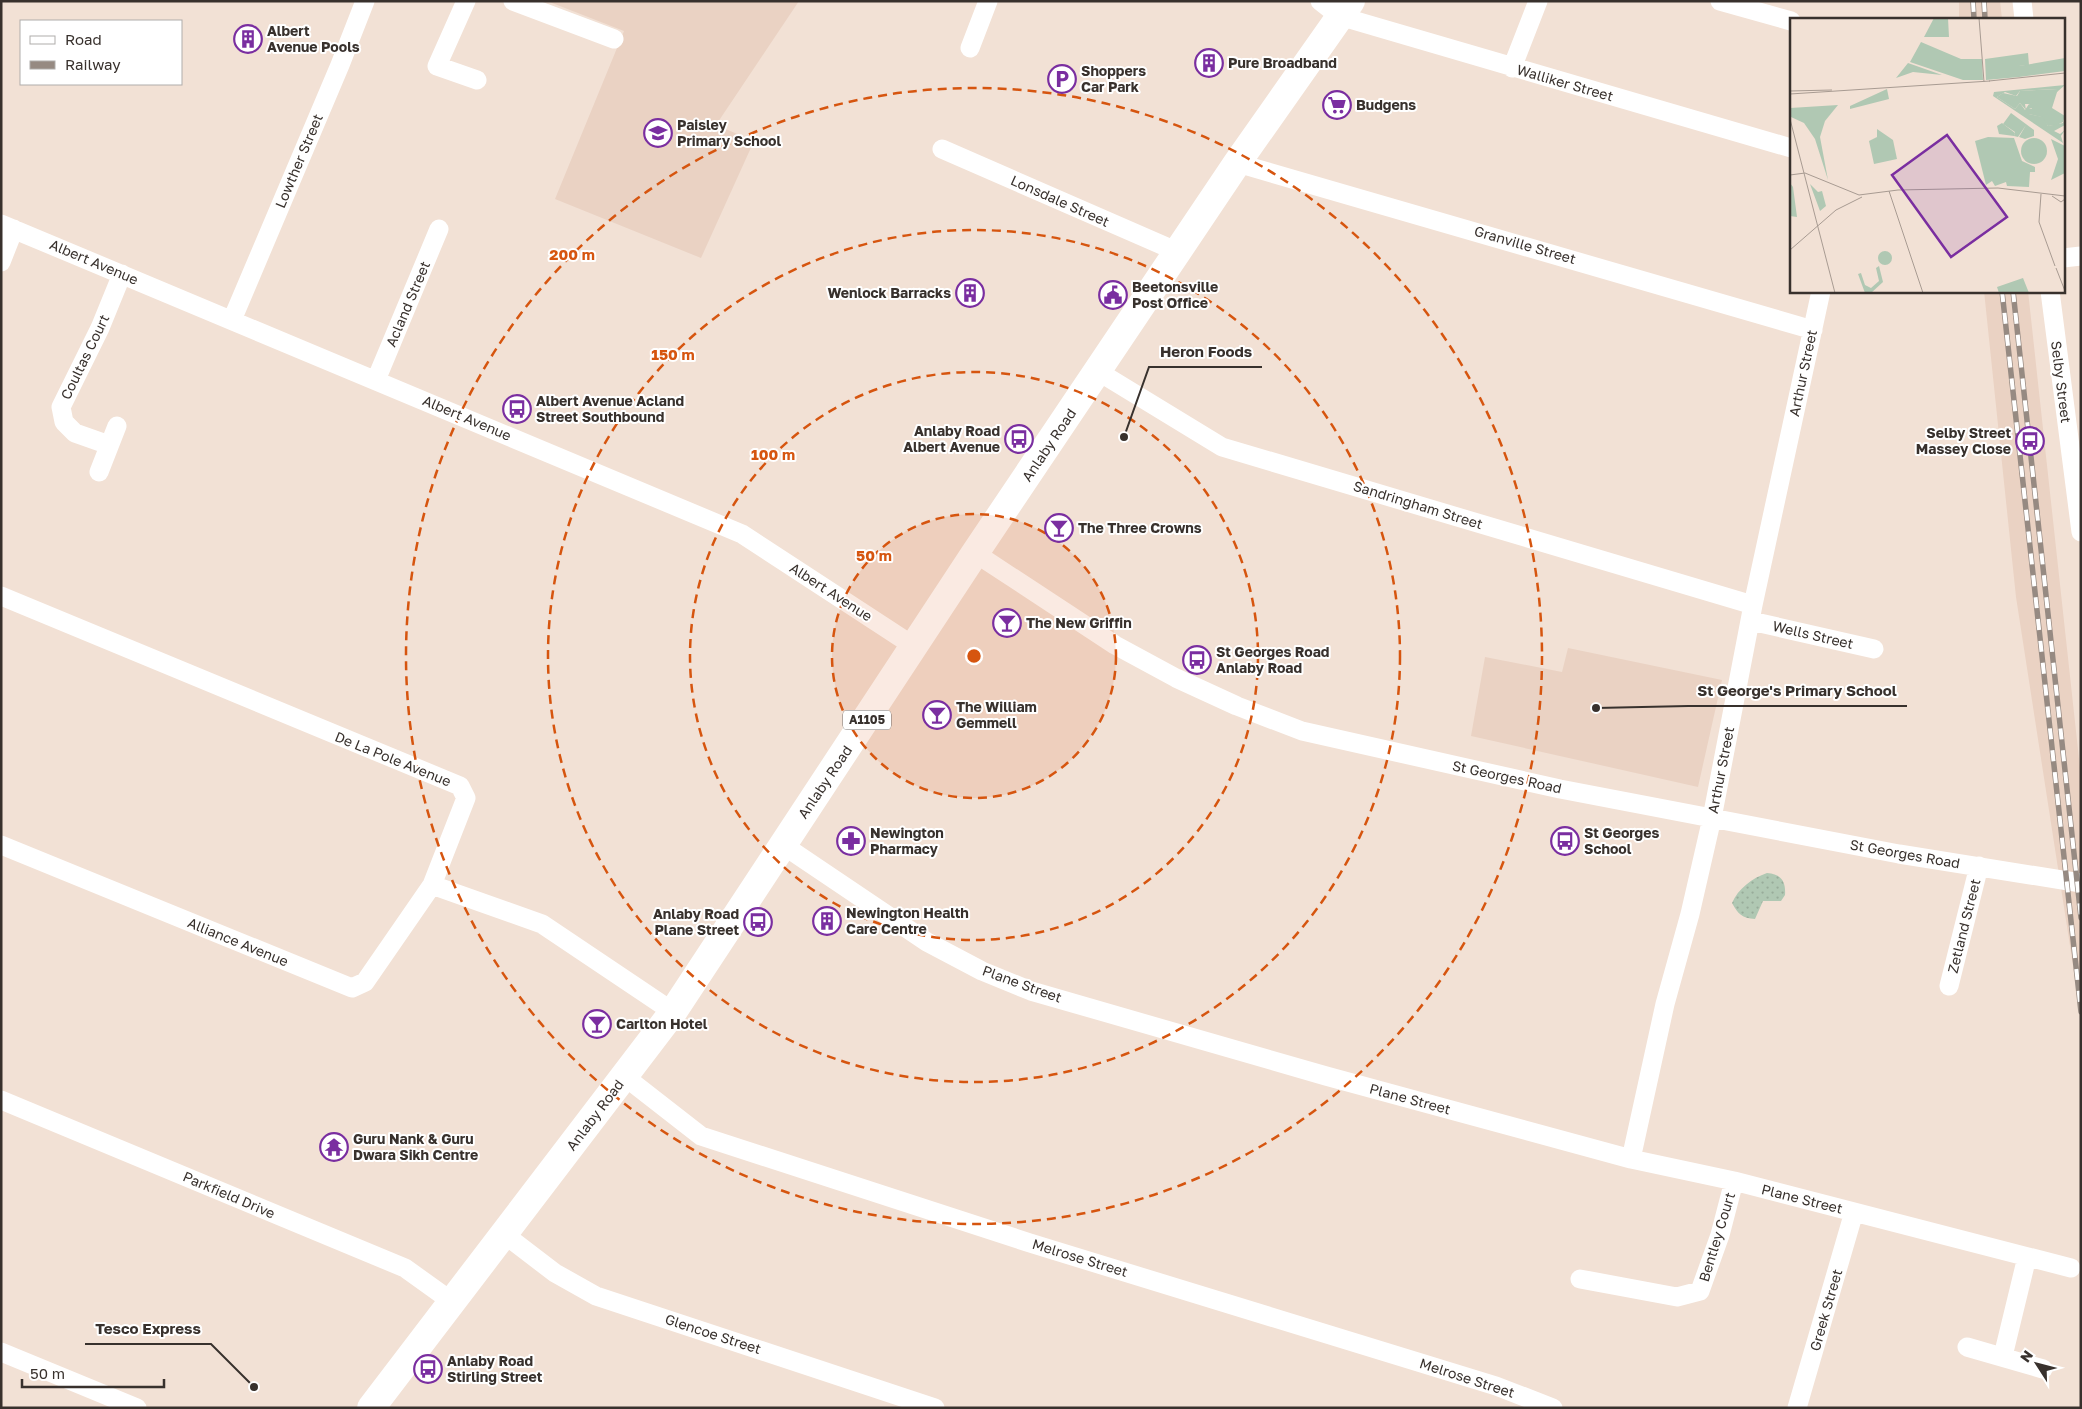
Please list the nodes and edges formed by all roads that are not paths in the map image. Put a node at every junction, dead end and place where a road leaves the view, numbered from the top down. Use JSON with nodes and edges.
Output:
{"nodes":[{"id":1,"x":365,"y":1,"type":"edge"},
{"id":2,"x":466,"y":1,"type":"edge"},
{"id":3,"x":513,"y":1,"type":"edge"},
{"id":4,"x":988,"y":1,"type":"edge"},
{"id":5,"x":1538,"y":1,"type":"edge"},
{"id":6,"x":1720,"y":1,"type":"edge"},
{"id":7,"x":2022,"y":1,"type":"edge"},
{"id":8,"x":1340,"y":5,"type":"edge"},
{"id":9,"x":2024,"y":18,"type":"edge"},
{"id":10,"x":1790,"y":21,"type":"edge"},
{"id":11,"x":614,"y":39,"type":"dead end"},
{"id":12,"x":970,"y":48,"type":"dead end"},
{"id":13,"x":1512,"y":68,"type":"junction"},
{"id":14,"x":477,"y":80,"type":"dead end"},
{"id":15,"x":1790,"y":148,"type":"edge"},
{"id":16,"x":942,"y":149,"type":"dead end"},
{"id":17,"x":1237,"y":163,"type":"junction"},
{"id":18,"x":8,"y":226,"type":"edge"},
{"id":19,"x":440,"y":229,"type":"dead end"},
{"id":20,"x":1178,"y":252,"type":"junction"},
{"id":21,"x":2081,"y":256,"type":"edge"},
{"id":22,"x":2064,"y":258,"type":"edge"},
{"id":23,"x":1,"y":262,"type":"edge"},
{"id":24,"x":122,"y":274,"type":"junction"},
{"id":25,"x":1821,"y":292,"type":"edge"},
{"id":26,"x":2050,"y":292,"type":"edge"},
{"id":27,"x":232,"y":320,"type":"junction"},
{"id":28,"x":1813,"y":330,"type":"junction"},
{"id":29,"x":1099,"y":372,"type":"junction"},
{"id":30,"x":376,"y":380,"type":"junction"},
{"id":31,"x":117,"y":426,"type":"dead end"},
{"id":32,"x":109,"y":444,"type":"junction"},
{"id":33,"x":98,"y":472,"type":"dead end"},
{"id":34,"x":2081,"y":532,"type":"edge"},
{"id":35,"x":975,"y":553,"type":"junction"},
{"id":36,"x":1,"y":596,"type":"edge"},
{"id":37,"x":1752,"y":613,"type":"junction"},
{"id":38,"x":915,"y":647,"type":"junction"},
{"id":39,"x":1874,"y":649,"type":"dead end"},
{"id":40,"x":1712,"y":818,"type":"junction"},
{"id":41,"x":1,"y":845,"type":"edge"},
{"id":42,"x":783,"y":845,"type":"junction"},
{"id":43,"x":1979,"y":866,"type":"junction"},
{"id":44,"x":2081,"y":884,"type":"edge"},
{"id":45,"x":432,"y":885,"type":"junction"},
{"id":46,"x":1949,"y":986,"type":"dead end"},
{"id":47,"x":673,"y":1012,"type":"junction"},
{"id":48,"x":624,"y":1076,"type":"junction"},
{"id":49,"x":1,"y":1100,"type":"edge"},
{"id":50,"x":1631,"y":1159,"type":"junction"},
{"id":51,"x":1734,"y":1181,"type":"junction"},
{"id":52,"x":1854,"y":1212,"type":"junction"},
{"id":53,"x":504,"y":1234,"type":"junction"},
{"id":54,"x":2027,"y":1257,"type":"junction"},
{"id":55,"x":2071,"y":1268,"type":"dead end"},
{"id":56,"x":1580,"y":1279,"type":"dead end"},
{"id":57,"x":451,"y":1301,"type":"junction"},
{"id":58,"x":1967,"y":1347,"type":"dead end"},
{"id":59,"x":1,"y":1352,"type":"edge"},
{"id":60,"x":2003,"y":1356,"type":"junction"},
{"id":61,"x":2043,"y":1368,"type":"dead end"},
{"id":62,"x":136,"y":1408,"type":"edge"},
{"id":63,"x":371,"y":1408,"type":"edge"},
{"id":64,"x":935,"y":1408,"type":"edge"},
{"id":65,"x":1553,"y":1408,"type":"edge"},
{"id":66,"x":1797,"y":1408,"type":"edge"}],
"edges":[{"from":1,"to":27,"type":"street","name":"Lowther Street"},
{"from":2,"to":14,"type":"street"},
{"from":3,"to":11,"type":"street"},
{"from":4,"to":12,"type":"street"},
{"from":5,"to":13,"type":"street"},
{"from":6,"to":10,"type":"street"},
{"from":7,"to":9,"type":"street"},
{"from":8,"to":13,"type":"street","name":"Walliker Street"},
{"from":8,"to":17,"type":"main road","name":"Anlaby Road","number":"A1105"},
{"from":13,"to":15,"type":"street","name":"Walliker Street"},
{"from":16,"to":20,"type":"street","name":"Lonsdale Street"},
{"from":17,"to":20,"type":"main road","name":"Anlaby Road","number":"A1105"},
{"from":17,"to":28,"type":"street","name":"Granville Street"},
{"from":18,"to":23,"type":"street"},
{"from":18,"to":24,"type":"street","name":"Albert Avenue"},
{"from":19,"to":30,"type":"street","name":"Acland Street"},
{"from":20,"to":29,"type":"main road","name":"Anlaby Road","number":"A1105"},
{"from":21,"to":22,"type":"street"},
{"from":24,"to":27,"type":"street","name":"Albert Avenue"},
{"from":24,"to":32,"type":"street","name":"Coultas Court"},
{"from":25,"to":28,"type":"street","name":"Arthur Street"},
{"from":26,"to":34,"type":"street","name":"Selby Street"},
{"from":27,"to":30,"type":"street","name":"Albert Avenue"},
{"from":28,"to":37,"type":"street","name":"Arthur Street"},
{"from":29,"to":35,"type":"main road","name":"Anlaby Road","number":"A1105"},
{"from":29,"to":37,"type":"street","name":"Sandringham Street"},
{"from":30,"to":38,"type":"street","name":"Albert Avenue"},
{"from":31,"to":32,"type":"street"},
{"from":32,"to":33,"type":"street"},
{"from":35,"to":38,"type":"main road","name":"Anlaby Road","number":"A1105"},
{"from":35,"to":40,"type":"street","name":"St Georges Road"},
{"from":36,"to":45,"type":"street","name":"De La Pole Avenue"},
{"from":37,"to":39,"type":"street","name":"Wells Street"},
{"from":37,"to":40,"type":"street","name":"Arthur Street"},
{"from":38,"to":42,"type":"main road","name":"Anlaby Road","number":"A1105"},
{"from":40,"to":43,"type":"street","name":"St Georges Road"},
{"from":40,"to":50,"type":"street","name":"Arthur Street"},
{"from":41,"to":45,"type":"street","name":"Alliance Avenue"},
{"from":42,"to":47,"type":"main road","name":"Anlaby Road","number":"A1105"},
{"from":42,"to":50,"type":"street","name":"Plane Street"},
{"from":43,"to":44,"type":"street","name":"St Georges Road"},
{"from":43,"to":46,"type":"street","name":"Zetland Street"},
{"from":45,"to":47,"type":"street"},
{"from":47,"to":48,"type":"main road","name":"Anlaby Road","number":"A1105"},
{"from":48,"to":53,"type":"main road","name":"Anlaby Road","number":"A1105"},
{"from":48,"to":65,"type":"street","name":"Melrose Street"},
{"from":49,"to":57,"type":"street","name":"Parkfield Drive"},
{"from":50,"to":51,"type":"street","name":"Plane Street"},
{"from":51,"to":52,"type":"street","name":"Plane Street"},
{"from":51,"to":56,"type":"street","name":"Bentley Court"},
{"from":52,"to":54,"type":"street","name":"Plane Street"},
{"from":52,"to":66,"type":"street","name":"Greek Street"},
{"from":53,"to":57,"type":"main road","name":"Anlaby Road","number":"A1105"},
{"from":53,"to":64,"type":"street","name":"Glencoe Street"},
{"from":54,"to":55,"type":"street","name":"Plane Street"},
{"from":54,"to":60,"type":"street"},
{"from":57,"to":63,"type":"main road","name":"Anlaby Road","number":"A1105"},
{"from":58,"to":60,"type":"street"},
{"from":59,"to":62,"type":"street"},
{"from":60,"to":61,"type":"street"}]}
